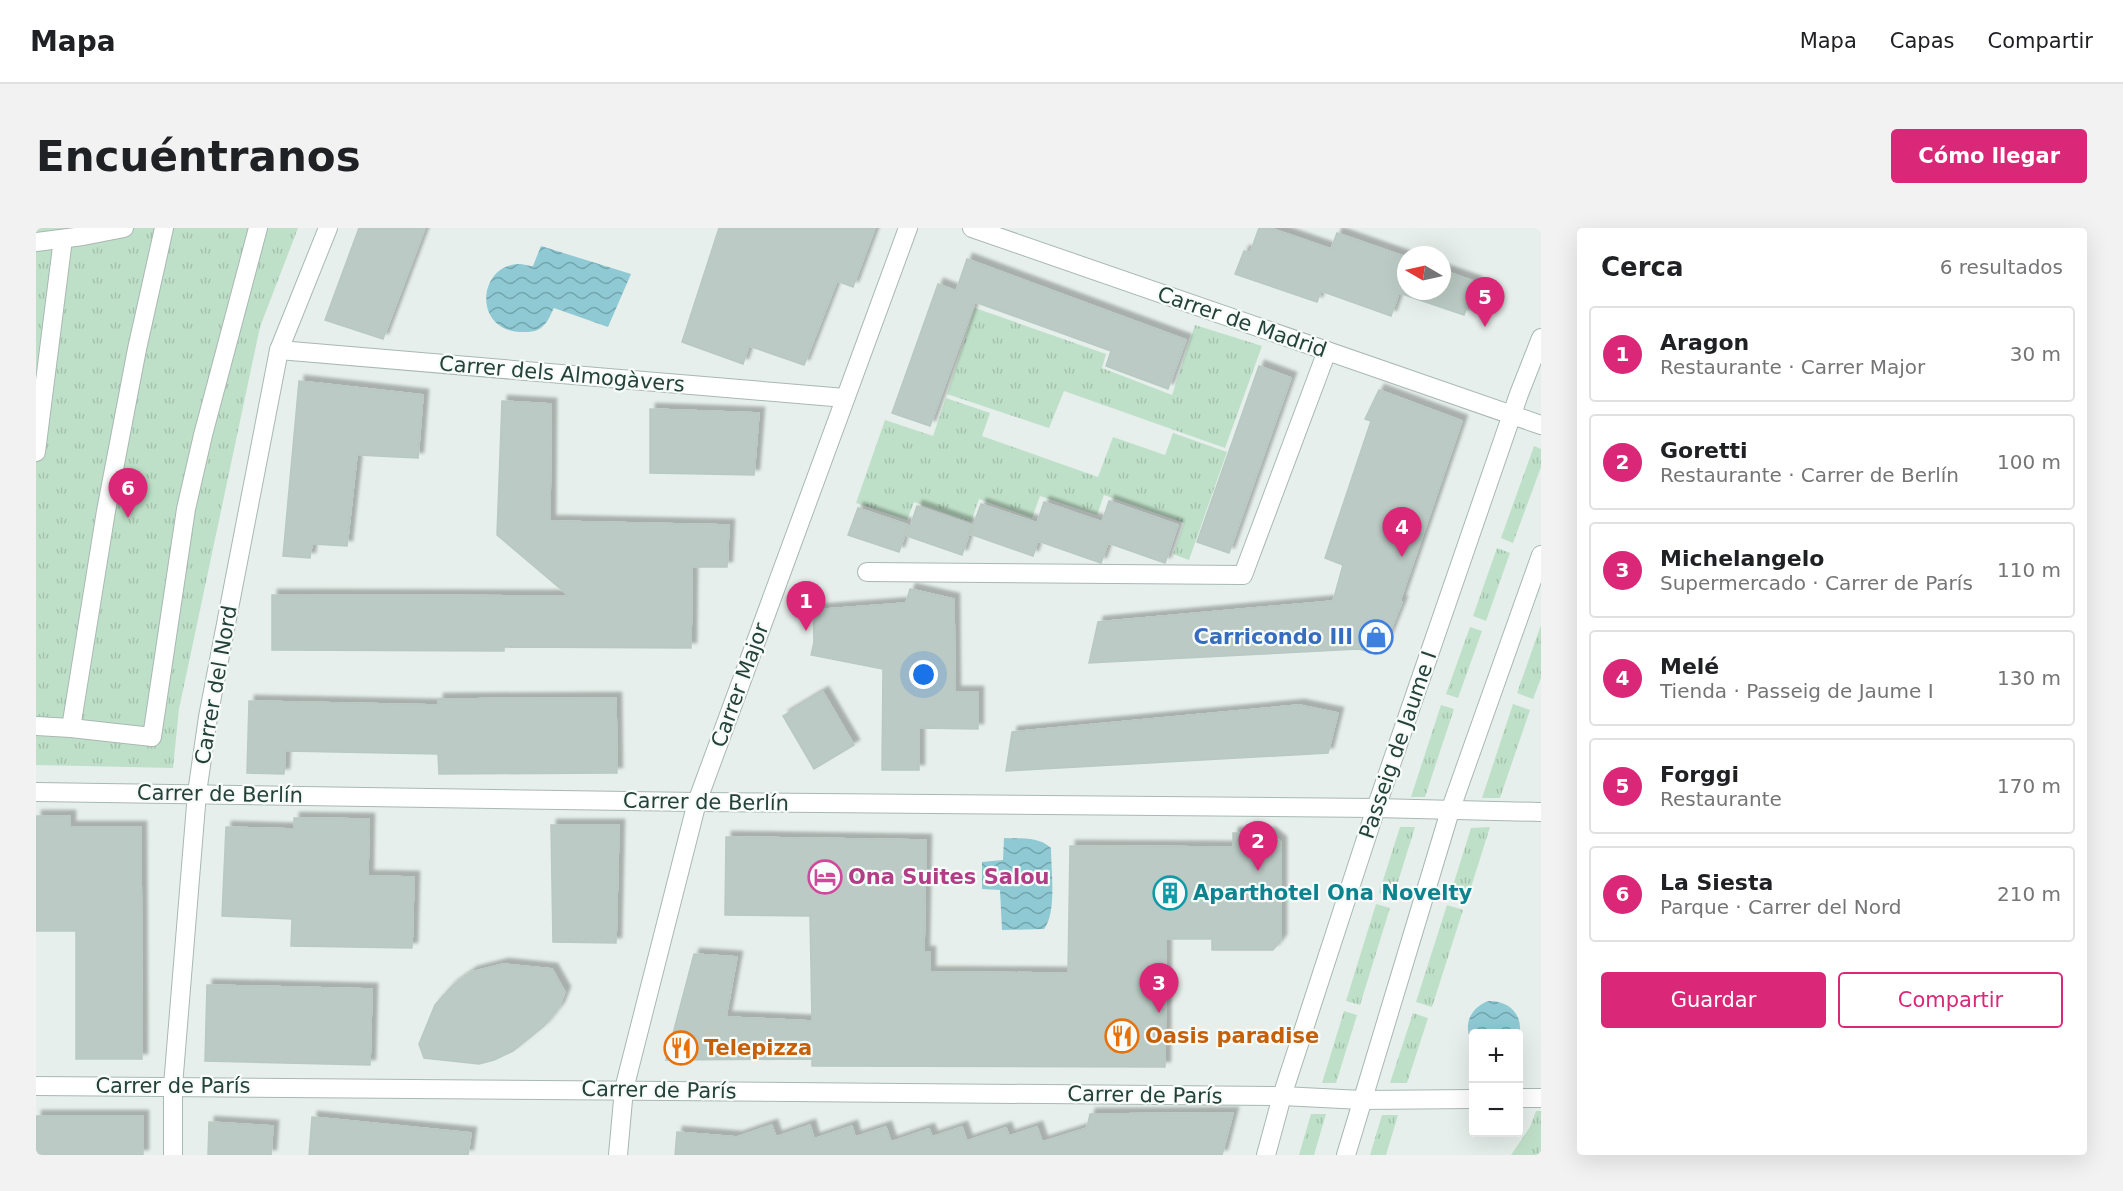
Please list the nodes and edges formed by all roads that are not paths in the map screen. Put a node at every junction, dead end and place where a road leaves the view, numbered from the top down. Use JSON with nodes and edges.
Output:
{"nodes":[{"id":1,"x":124,"y":228,"type":"edge"},
{"id":2,"x":164,"y":228,"type":"edge"},
{"id":3,"x":258,"y":228,"type":"edge"},
{"id":4,"x":328,"y":228,"type":"edge"},
{"id":5,"x":908,"y":228,"type":"edge"},
{"id":6,"x":972,"y":228,"type":"edge"},
{"id":7,"x":63,"y":239,"type":"junction"},
{"id":8,"x":36,"y":242,"type":"edge"},
{"id":9,"x":1541,"y":338,"type":"edge"},
{"id":10,"x":279,"y":350,"type":"junction"},
{"id":11,"x":1327,"y":351,"type":"junction"},
{"id":12,"x":845,"y":398,"type":"junction"},
{"id":13,"x":1512,"y":414,"type":"junction"},
{"id":14,"x":1541,"y":425,"type":"edge"},
{"id":15,"x":36,"y":452,"type":"edge"},
{"id":16,"x":1541,"y":555,"type":"edge"},
{"id":17,"x":867,"y":572,"type":"dead end"},
{"id":18,"x":36,"y":726,"type":"edge"},
{"id":19,"x":71,"y":728,"type":"junction"},
{"id":20,"x":36,"y":792,"type":"edge"},
{"id":21,"x":197,"y":793,"type":"junction"},
{"id":22,"x":698,"y":802,"type":"junction"},
{"id":23,"x":1376,"y":808,"type":"junction"},
{"id":24,"x":1450,"y":811,"type":"junction"},
{"id":25,"x":1541,"y":812,"type":"edge"},
{"id":26,"x":36,"y":1086,"type":"edge"},
{"id":27,"x":173,"y":1086,"type":"junction"},
{"id":28,"x":624,"y":1089,"type":"junction"},
{"id":29,"x":1282,"y":1096,"type":"junction"},
{"id":30,"x":1523,"y":1098,"type":"edge"},
{"id":31,"x":1541,"y":1098,"type":"edge"},
{"id":32,"x":1469,"y":1099,"type":"edge"},
{"id":33,"x":1362,"y":1100,"type":"junction"},
{"id":34,"x":173,"y":1155,"type":"edge"},
{"id":35,"x":618,"y":1155,"type":"edge"},
{"id":36,"x":1266,"y":1155,"type":"edge"},
{"id":37,"x":1347,"y":1155,"type":"edge"}],
"edges":[{"from":1,"to":7,"type":"street"},
{"from":2,"to":19,"type":"street"},
{"from":3,"to":19,"type":"street"},
{"from":4,"to":10,"type":"street","name":"Carrer del Nord"},
{"from":5,"to":12,"type":"street","name":"Carrer Major"},
{"from":6,"to":11,"type":"street","name":"Carrer de Madrid"},
{"from":7,"to":8,"type":"street"},
{"from":7,"to":15,"type":"street"},
{"from":9,"to":13,"type":"street","name":"Passeig de Jaume I"},
{"from":10,"to":12,"type":"street","name":"Carrer dels Almogàvers"},
{"from":10,"to":21,"type":"street","name":"Carrer del Nord"},
{"from":11,"to":13,"type":"street","name":"Carrer de Madrid"},
{"from":11,"to":17,"type":"street"},
{"from":12,"to":22,"type":"street","name":"Carrer Major"},
{"from":13,"to":14,"type":"street","name":"Carrer de Madrid"},
{"from":13,"to":23,"type":"street","name":"Passeig de Jaume I"},
{"from":16,"to":24,"type":"street"},
{"from":18,"to":19,"type":"street"},
{"from":20,"to":21,"type":"street","name":"Carrer de Berlín"},
{"from":21,"to":22,"type":"street","name":"Carrer de Berlín"},
{"from":21,"to":27,"type":"street","name":"Carrer del Nord"},
{"from":22,"to":23,"type":"street","name":"Carrer de Berlín"},
{"from":22,"to":28,"type":"street","name":"Carrer Major"},
{"from":23,"to":24,"type":"street","name":"Carrer de Berlín"},
{"from":23,"to":29,"type":"street","name":"Passeig de Jaume I"},
{"from":24,"to":25,"type":"street","name":"Carrer de Berlín"},
{"from":24,"to":33,"type":"street"},
{"from":26,"to":27,"type":"street","name":"Carrer de París"},
{"from":27,"to":28,"type":"street","name":"Carrer de París"},
{"from":27,"to":34,"type":"street","name":"Carrer del Nord"},
{"from":28,"to":29,"type":"street","name":"Carrer de París"},
{"from":28,"to":35,"type":"street","name":"Carrer Major"},
{"from":29,"to":33,"type":"street","name":"Carrer de París"},
{"from":29,"to":36,"type":"street","name":"Passeig de Jaume I"},
{"from":30,"to":31,"type":"street"},
{"from":32,"to":33,"type":"street","name":"Carrer de París"},
{"from":33,"to":37,"type":"street"}]}
